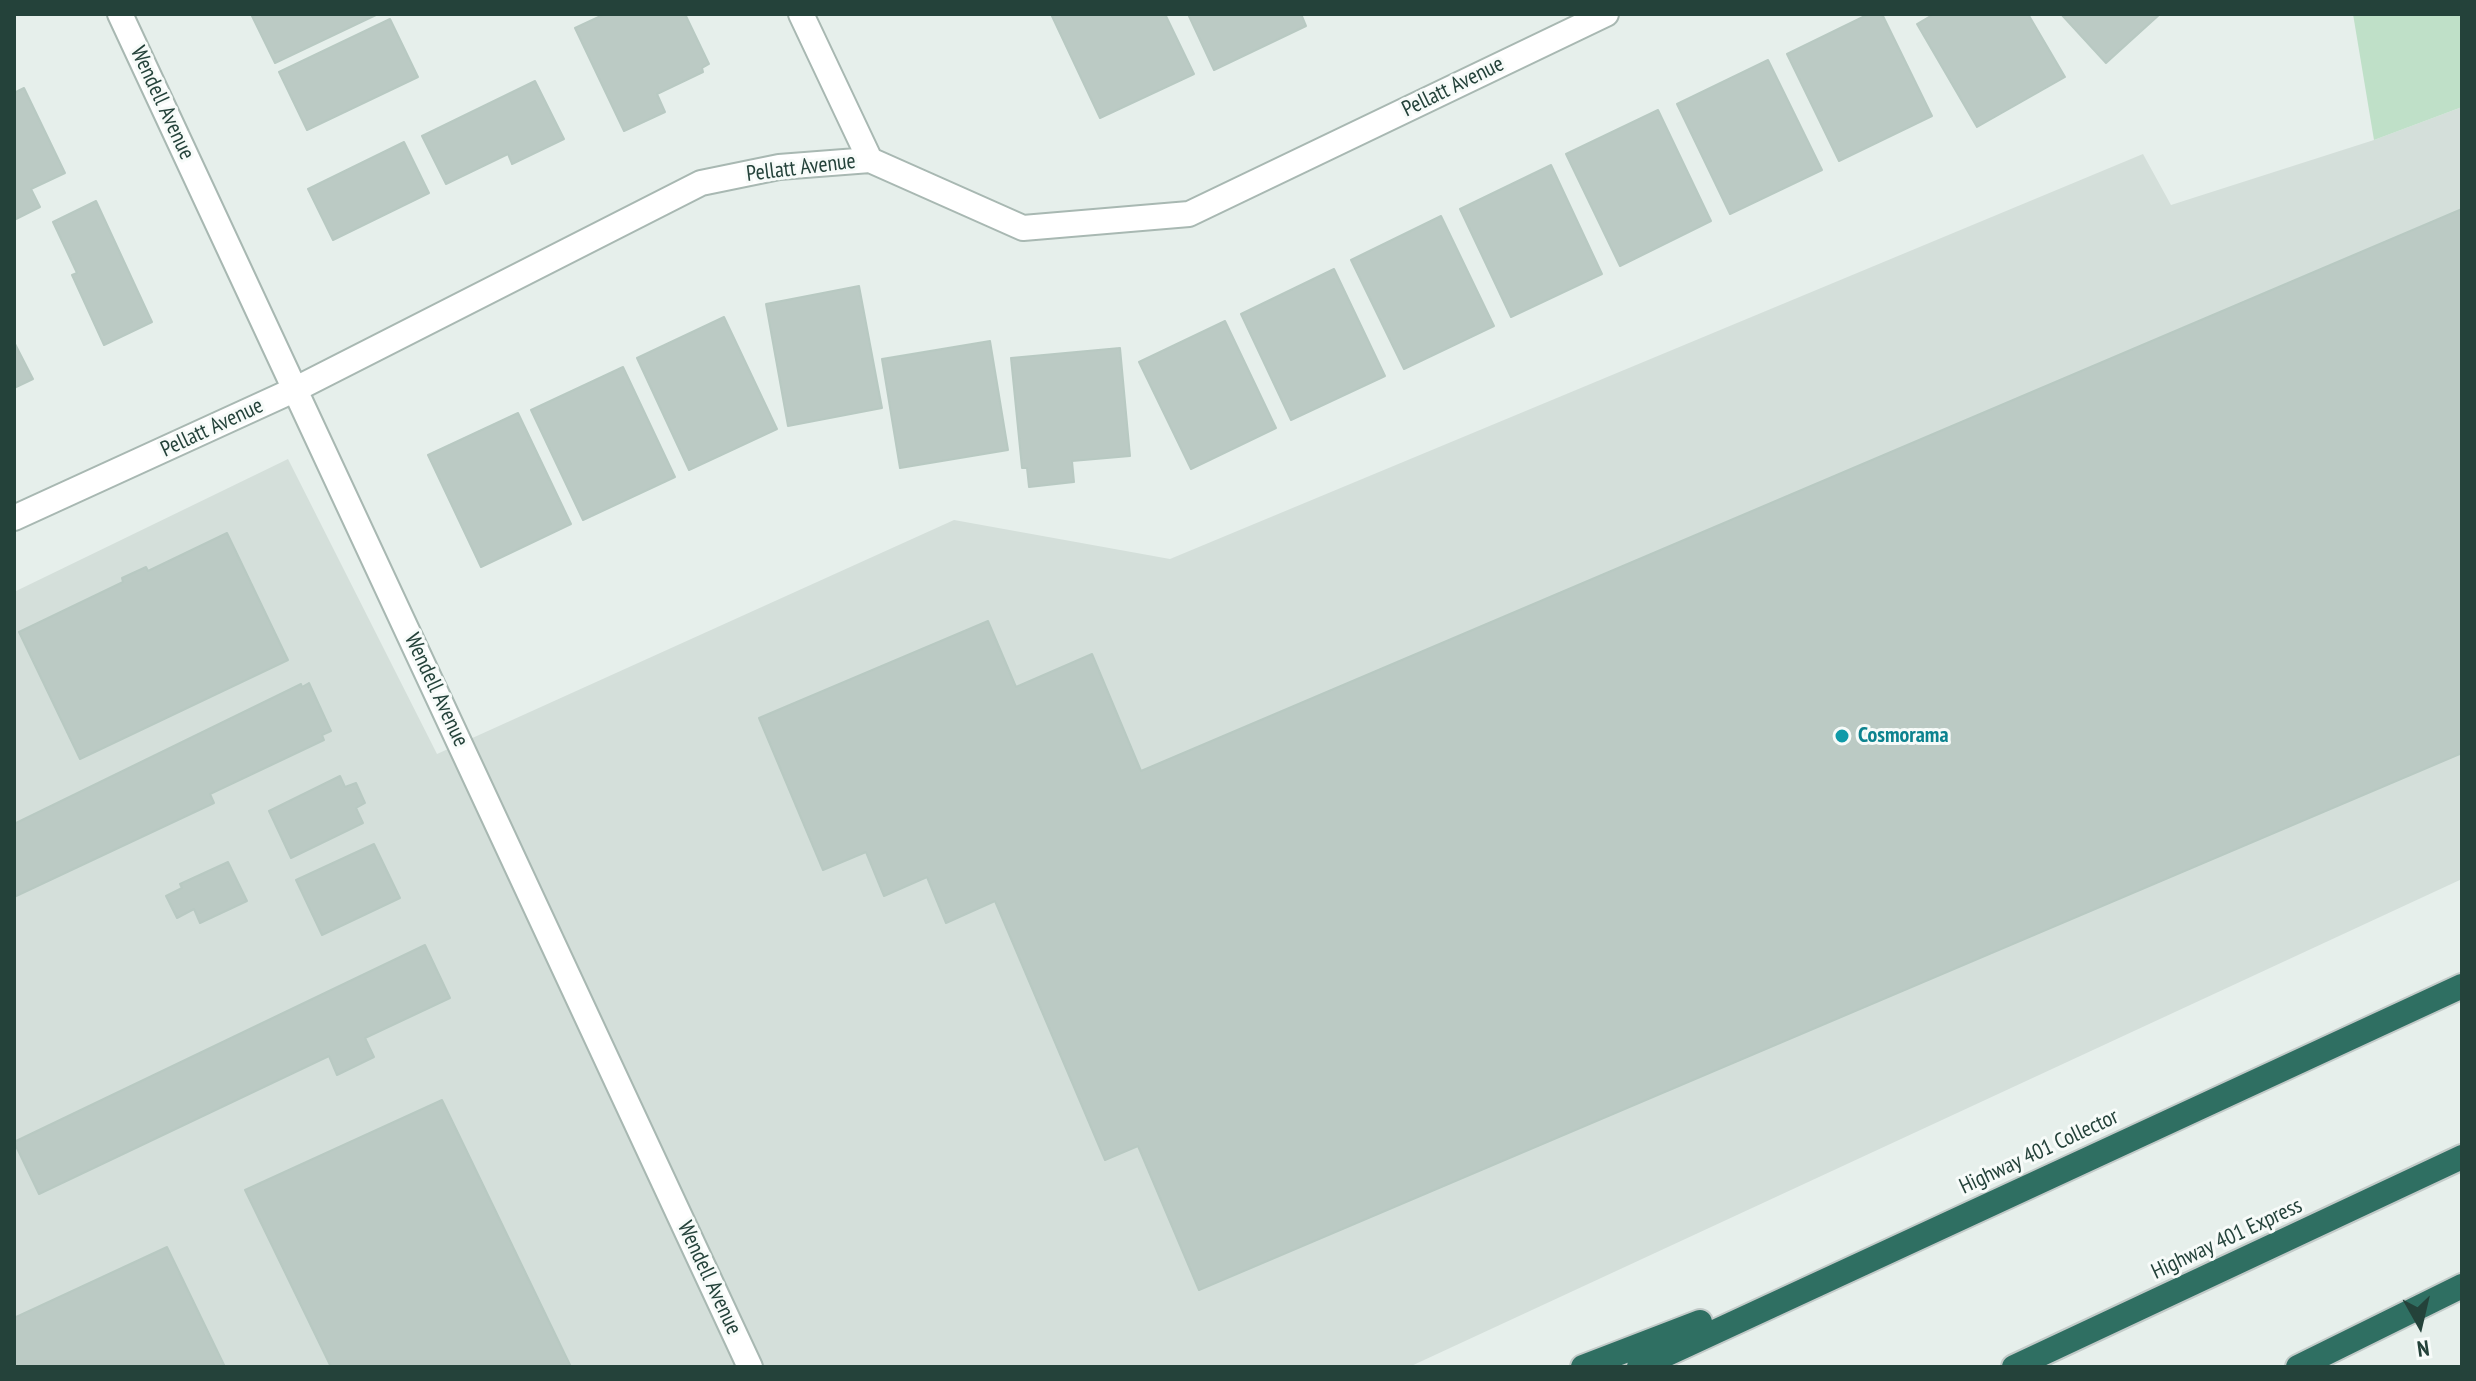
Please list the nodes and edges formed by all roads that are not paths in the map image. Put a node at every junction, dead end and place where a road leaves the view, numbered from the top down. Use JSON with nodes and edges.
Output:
{"nodes":[{"id":1,"x":120,"y":14,"type":"edge"},
{"id":2,"x":801,"y":14,"type":"edge"},
{"id":3,"x":1606,"y":14,"type":"edge"},
{"id":4,"x":870,"y":160,"type":"junction"},
{"id":5,"x":296,"y":389,"type":"junction"},
{"id":6,"x":14,"y":518,"type":"edge"},
{"id":7,"x":2462,"y":986,"type":"edge"},
{"id":8,"x":2462,"y":1157,"type":"edge"},
{"id":9,"x":1886,"y":1252,"type":"junction"},
{"id":10,"x":2462,"y":1286,"type":"edge"},
{"id":11,"x":750,"y":1367,"type":"edge"},
{"id":12,"x":1583,"y":1367,"type":"edge"},
{"id":13,"x":1639,"y":1367,"type":"edge"},
{"id":14,"x":2014,"y":1367,"type":"edge"},
{"id":15,"x":2298,"y":1367,"type":"edge"}],
"edges":[{"from":1,"to":5,"type":"street","name":"Wendell Avenue"},
{"from":2,"to":4,"type":"street"},
{"from":3,"to":4,"type":"street","name":"Pellatt Avenue"},
{"from":4,"to":5,"type":"street","name":"Pellatt Avenue"},
{"from":5,"to":6,"type":"street","name":"Pellatt Avenue"},
{"from":5,"to":11,"type":"street","name":"Wendell Avenue"},
{"from":7,"to":9,"type":"highway","name":"Highway 401 Collector"},
{"from":8,"to":14,"type":"highway","name":"Highway 401 Express"},
{"from":9,"to":12,"type":"highway"},
{"from":9,"to":13,"type":"highway","name":"Highway 401 Collector"},
{"from":10,"to":15,"type":"highway"}]}
